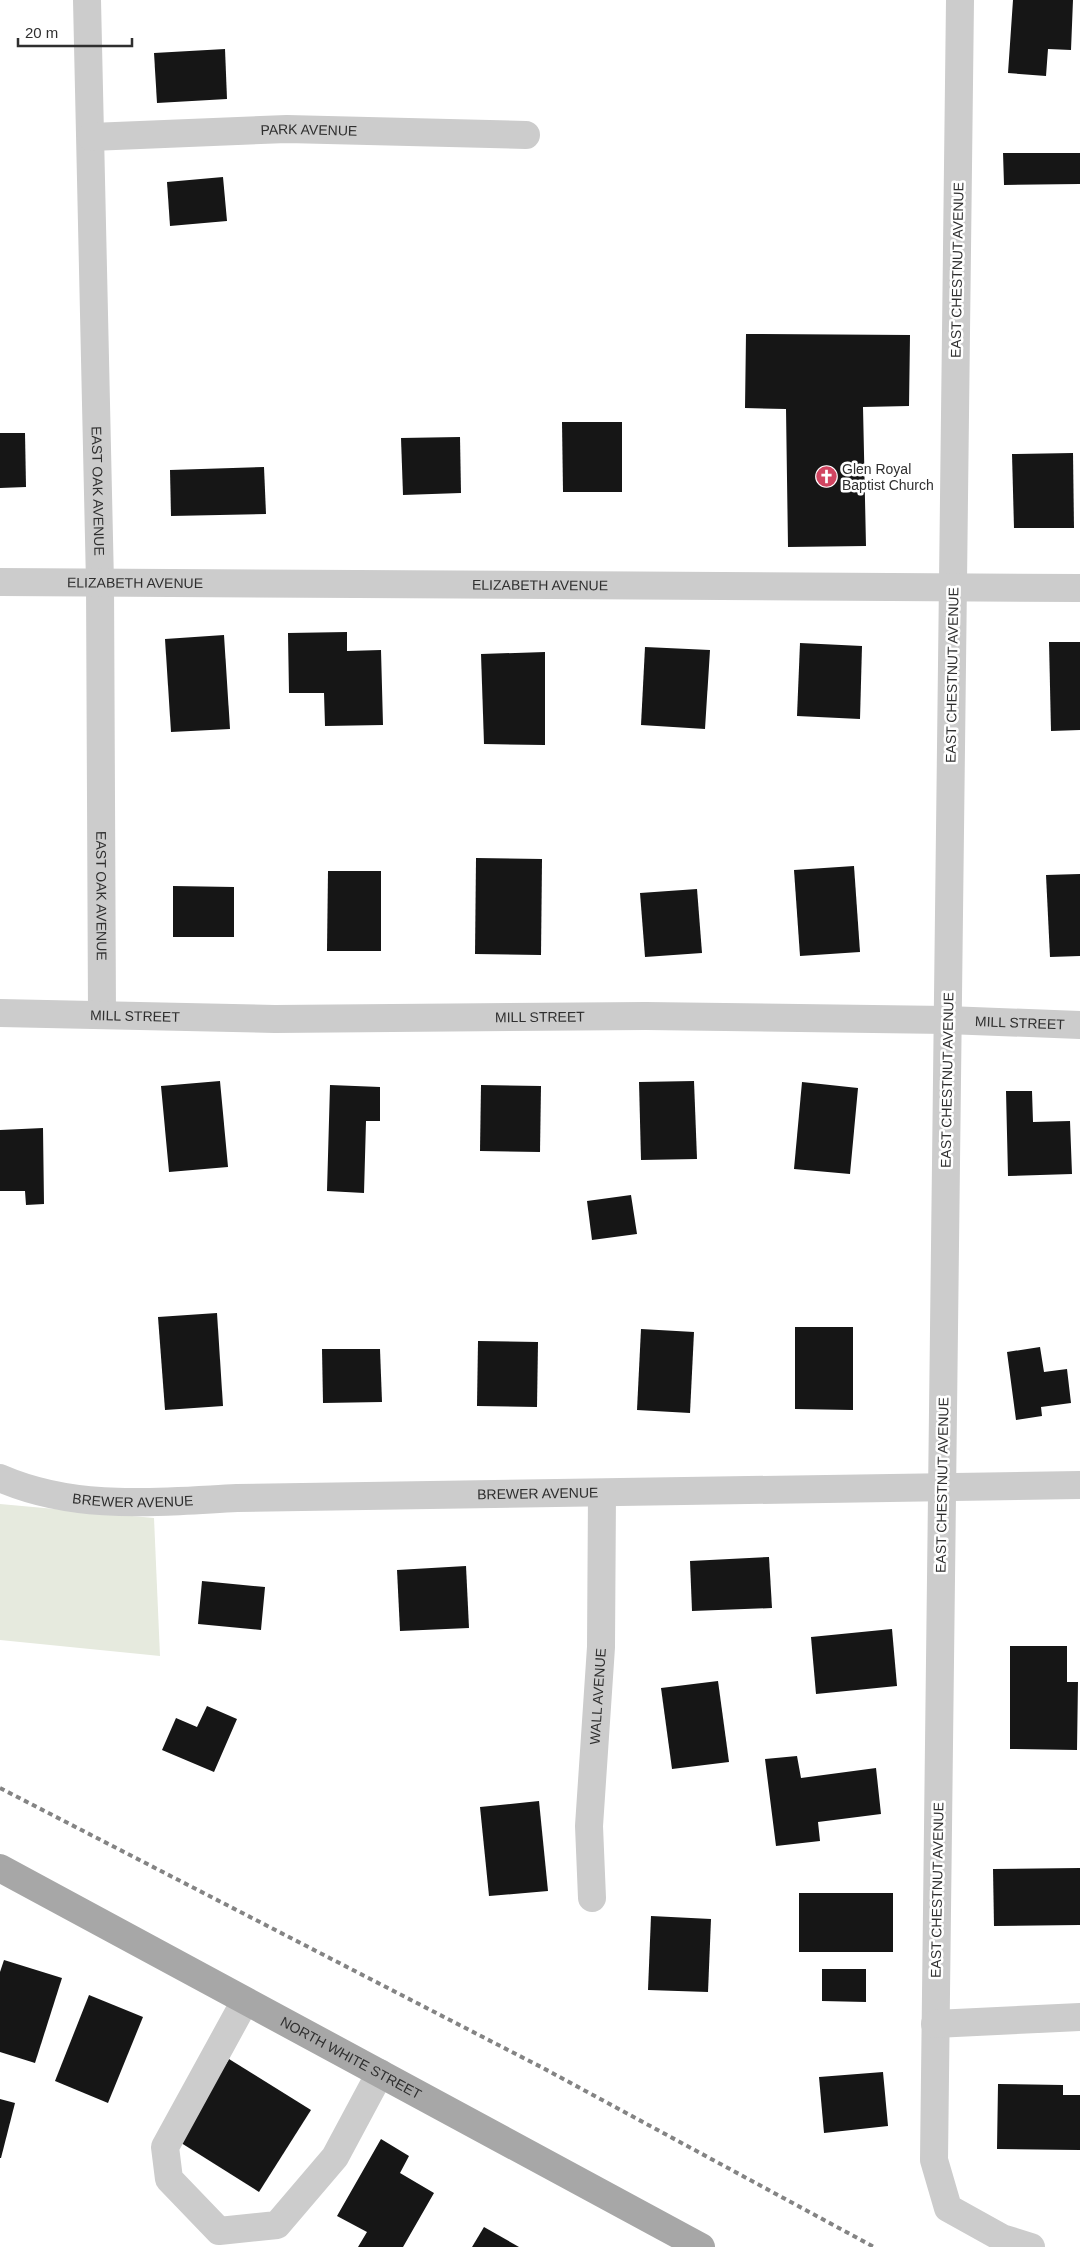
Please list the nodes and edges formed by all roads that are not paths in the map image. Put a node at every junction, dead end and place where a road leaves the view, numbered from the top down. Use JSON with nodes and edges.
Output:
{"nodes":[{"id":1,"x":87,"y":0,"type":"edge"},
{"id":2,"x":960,"y":0,"type":"edge"},
{"id":3,"x":526,"y":135,"type":"dead end"},
{"id":4,"x":91,"y":137,"type":"junction"},
{"id":5,"x":0,"y":582,"type":"edge"},
{"id":6,"x":100,"y":583,"type":"junction"},
{"id":7,"x":1080,"y":588,"type":"edge"},
{"id":8,"x":953,"y":589,"type":"junction"},
{"id":9,"x":0,"y":1013,"type":"edge"},
{"id":10,"x":102,"y":1014,"type":"junction"},
{"id":11,"x":947,"y":1020,"type":"junction"},
{"id":12,"x":1080,"y":1025,"type":"edge"},
{"id":13,"x":0,"y":1478,"type":"edge"},
{"id":14,"x":1080,"y":1485,"type":"edge"},
{"id":15,"x":942,"y":1486,"type":"junction"},
{"id":16,"x":602,"y":1493,"type":"junction"},
{"id":17,"x":0,"y":1868,"type":"edge"},
{"id":18,"x":592,"y":1898,"type":"dead end"},
{"id":19,"x":245,"y":2001,"type":"junction"},
{"id":20,"x":1080,"y":2017,"type":"edge"},
{"id":21,"x":935,"y":2024,"type":"junction"},
{"id":22,"x":380,"y":2073,"type":"junction"},
{"id":23,"x":701,"y":2247,"type":"edge"},
{"id":24,"x":1031,"y":2247,"type":"edge"}],
"edges":[{"from":1,"to":4,"type":"street","name":"EAST OAK AVENUE"},
{"from":2,"to":8,"type":"street","name":"EAST CHESTNUT AVENUE"},
{"from":3,"to":4,"type":"street","name":"PARK AVENUE"},
{"from":4,"to":6,"type":"street","name":"EAST OAK AVENUE"},
{"from":5,"to":6,"type":"street","name":"ELIZABETH AVENUE"},
{"from":6,"to":8,"type":"street","name":"ELIZABETH AVENUE"},
{"from":6,"to":10,"type":"street","name":"EAST OAK AVENUE"},
{"from":7,"to":8,"type":"street","name":"ELIZABETH AVENUE"},
{"from":8,"to":11,"type":"street","name":"EAST CHESTNUT AVENUE"},
{"from":9,"to":10,"type":"street","name":"MILL STREET"},
{"from":10,"to":11,"type":"street","name":"MILL STREET"},
{"from":11,"to":12,"type":"street","name":"MILL STREET"},
{"from":11,"to":15,"type":"street","name":"EAST CHESTNUT AVENUE"},
{"from":13,"to":16,"type":"street","name":"BREWER AVENUE"},
{"from":14,"to":15,"type":"street","name":"BREWER AVENUE"},
{"from":15,"to":16,"type":"street","name":"BREWER AVENUE"},
{"from":15,"to":21,"type":"street","name":"EAST CHESTNUT AVENUE"},
{"from":16,"to":18,"type":"street","name":"WALL AVENUE"},
{"from":17,"to":19,"type":"main road","name":"NORTH WHITE STREET"},
{"from":19,"to":22,"type":"main road","name":"NORTH WHITE STREET"},
{"from":19,"to":22,"type":"street"},
{"from":20,"to":21,"type":"street"},
{"from":21,"to":24,"type":"street","name":"EAST CHESTNUT AVENUE"},
{"from":22,"to":23,"type":"main road","name":"NORTH WHITE STREET"}]}
